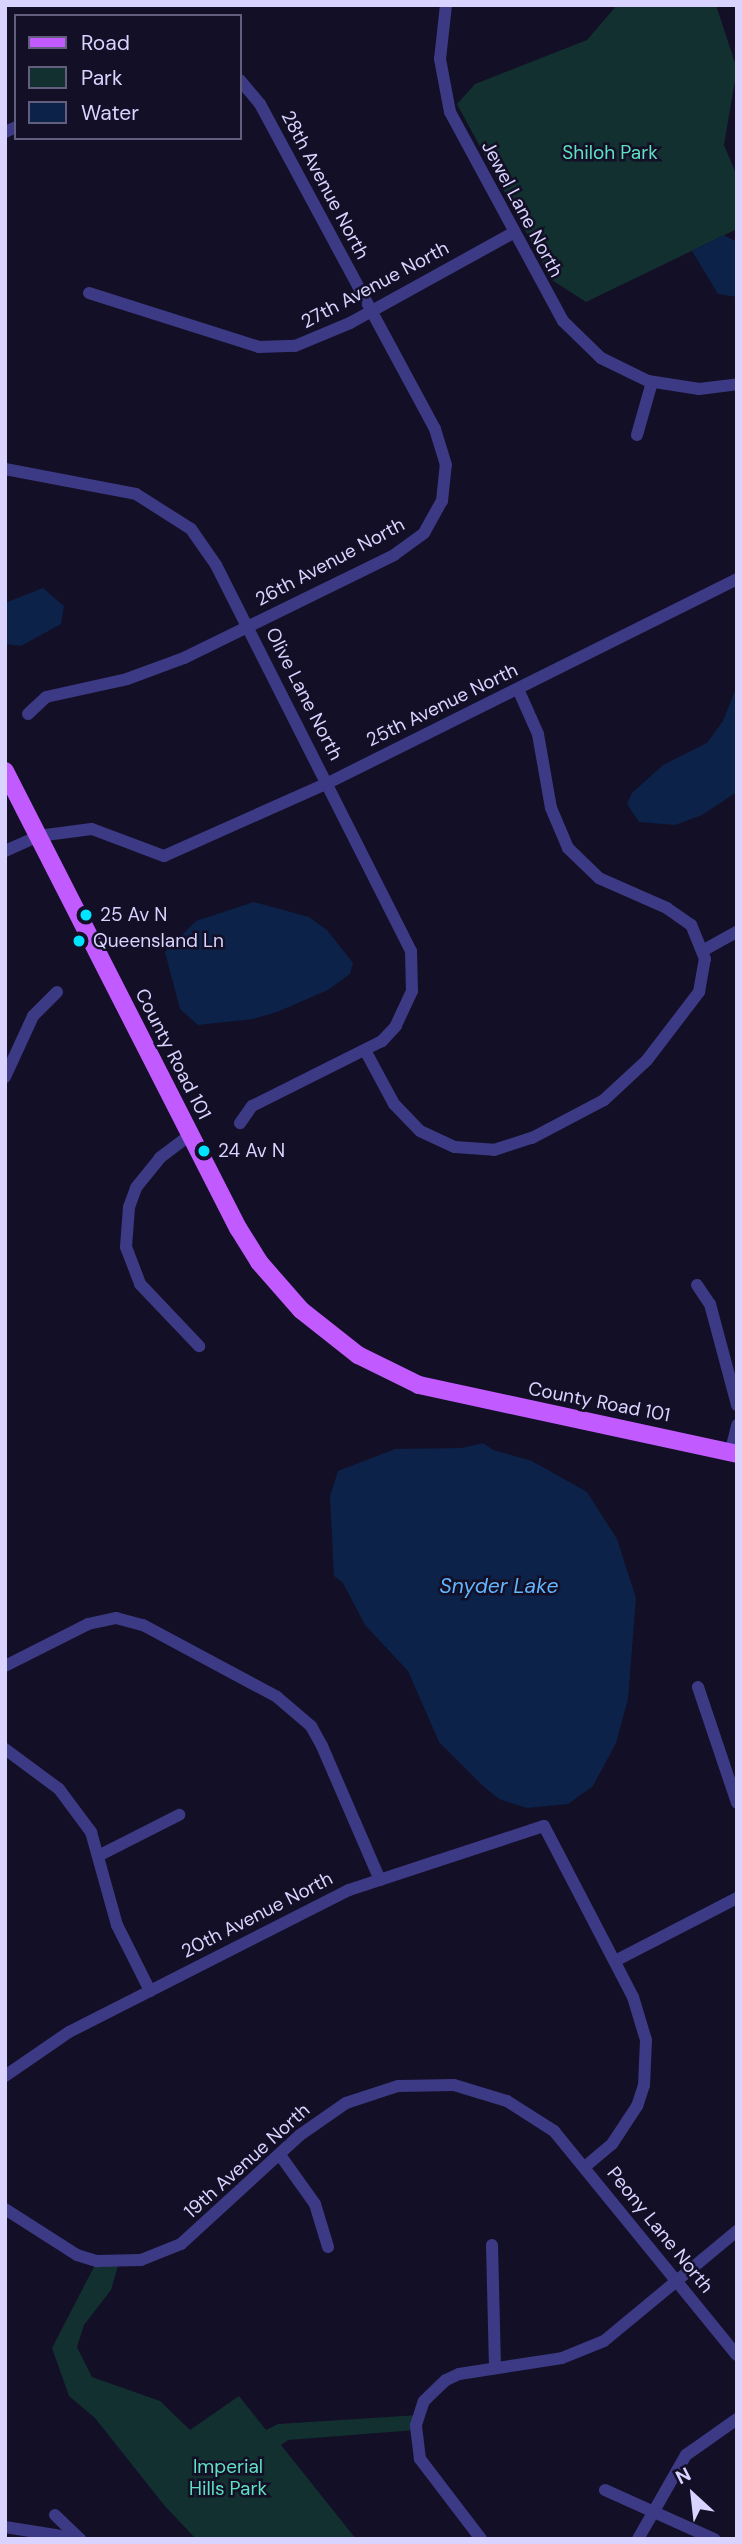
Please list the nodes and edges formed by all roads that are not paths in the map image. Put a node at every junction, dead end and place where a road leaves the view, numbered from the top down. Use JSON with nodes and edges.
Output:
{"nodes":[{"id":1,"x":446,"y":5,"type":"edge"},
{"id":2,"x":242,"y":82,"type":"edge"},
{"id":3,"x":513,"y":233,"type":"junction"},
{"id":4,"x":89,"y":293,"type":"dead end"},
{"id":5,"x":371,"y":311,"type":"junction"},
{"id":6,"x":652,"y":382,"type":"junction"},
{"id":7,"x":737,"y":384,"type":"edge"},
{"id":8,"x":637,"y":435,"type":"dead end"},
{"id":9,"x":5,"y":469,"type":"edge"},
{"id":10,"x":737,"y":579,"type":"edge"},
{"id":11,"x":248,"y":627,"type":"junction"},
{"id":12,"x":518,"y":689,"type":"junction"},
{"id":13,"x":28,"y":715,"type":"dead end"},
{"id":14,"x":5,"y":771,"type":"edge"},
{"id":15,"x":328,"y":783,"type":"junction"},
{"id":16,"x":38,"y":836,"type":"junction"},
{"id":17,"x":5,"y":850,"type":"edge"},
{"id":18,"x":737,"y":932,"type":"edge"},
{"id":19,"x":704,"y":950,"type":"junction"},
{"id":20,"x":57,"y":992,"type":"dead end"},
{"id":21,"x":366,"y":1052,"type":"junction"},
{"id":22,"x":5,"y":1077,"type":"edge"},
{"id":23,"x":240,"y":1123,"type":"dead end"},
{"id":24,"x":190,"y":1135,"type":"junction"},
{"id":25,"x":697,"y":1284,"type":"dead end"},
{"id":26,"x":199,"y":1346,"type":"dead end"},
{"id":27,"x":737,"y":1405,"type":"edge"},
{"id":28,"x":737,"y":1425,"type":"edge"},
{"id":29,"x":734,"y":1458,"type":"edge"},
{"id":30,"x":5,"y":1666,"type":"edge"},
{"id":31,"x":698,"y":1687,"type":"dead end"},
{"id":32,"x":5,"y":1749,"type":"edge"},
{"id":33,"x":737,"y":1803,"type":"edge"},
{"id":34,"x":179,"y":1815,"type":"dead end"},
{"id":35,"x":544,"y":1826,"type":"joint"},
{"id":36,"x":100,"y":1855,"type":"junction"},
{"id":37,"x":380,"y":1880,"type":"junction"},
{"id":38,"x":737,"y":1898,"type":"edge"},
{"id":39,"x":615,"y":1961,"type":"junction"},
{"id":40,"x":150,"y":1991,"type":"junction"},
{"id":41,"x":5,"y":2076,"type":"edge"},
{"id":42,"x":280,"y":2155,"type":"junction"},
{"id":43,"x":586,"y":2167,"type":"junction"},
{"id":44,"x":5,"y":2209,"type":"edge"},
{"id":45,"x":737,"y":2231,"type":"edge"},
{"id":46,"x":492,"y":2245,"type":"dead end"},
{"id":47,"x":328,"y":2247,"type":"dead end"},
{"id":48,"x":678,"y":2284,"type":"junction"},
{"id":49,"x":737,"y":2355,"type":"edge"},
{"id":50,"x":495,"y":2367,"type":"junction"},
{"id":51,"x":737,"y":2419,"type":"edge"},
{"id":52,"x":606,"y":2490,"type":"dead end"},
{"id":53,"x":652,"y":2511,"type":"junction"},
{"id":54,"x":55,"y":2515,"type":"dead end"},
{"id":55,"x":5,"y":2527,"type":"edge"},
{"id":56,"x":80,"y":2539,"type":"edge"},
{"id":57,"x":481,"y":2539,"type":"edge"},
{"id":58,"x":638,"y":2539,"type":"edge"},
{"id":59,"x":714,"y":2539,"type":"edge"}],
"edges":[{"from":1,"to":3,"type":"street","name":"Jewel Lane North"},
{"from":2,"to":5,"type":"street","name":"28th Avenue North"},
{"from":3,"to":5,"type":"street","name":"27th Avenue North"},
{"from":3,"to":6,"type":"street","name":"Jewel Lane North"},
{"from":4,"to":5,"type":"street","name":"27th Avenue North"},
{"from":5,"to":11,"type":"street","name":"26th Avenue North"},
{"from":6,"to":7,"type":"street","name":"Jewel Lane North"},
{"from":6,"to":8,"type":"street"},
{"from":9,"to":11,"type":"street","name":"Olive Lane North"},
{"from":10,"to":12,"type":"street","name":"25th Avenue North"},
{"from":11,"to":13,"type":"street","name":"26th Avenue North"},
{"from":11,"to":15,"type":"street","name":"Olive Lane North"},
{"from":12,"to":15,"type":"street","name":"25th Avenue North"},
{"from":12,"to":19,"type":"street"},
{"from":14,"to":16,"type":"main road","name":"County Road 101"},
{"from":15,"to":16,"type":"street","name":"25th Avenue North"},
{"from":15,"to":21,"type":"street","name":"Olive Lane North"},
{"from":16,"to":17,"type":"street"},
{"from":16,"to":24,"type":"main road","name":"County Road 101"},
{"from":18,"to":19,"type":"street"},
{"from":19,"to":21,"type":"street"},
{"from":20,"to":22,"type":"street"},
{"from":21,"to":23,"type":"street","name":"Olive Lane North"},
{"from":24,"to":26,"type":"street"},
{"from":24,"to":29,"type":"main road","name":"County Road 101"},
{"from":25,"to":27,"type":"street"},
{"from":28,"to":29,"type":"street"},
{"from":30,"to":37,"type":"street"},
{"from":31,"to":33,"type":"street"},
{"from":32,"to":36,"type":"street"},
{"from":34,"to":36,"type":"street"},
{"from":35,"to":37,"type":"street","name":"20th Avenue North"},
{"from":35,"to":39,"type":"street","name":"Peony Lane North"},
{"from":36,"to":40,"type":"street"},
{"from":37,"to":40,"type":"street","name":"20th Avenue North"},
{"from":38,"to":39,"type":"street"},
{"from":39,"to":43,"type":"street","name":"Peony Lane North"},
{"from":40,"to":41,"type":"street","name":"20th Avenue North"},
{"from":42,"to":43,"type":"street","name":"19th Avenue North"},
{"from":42,"to":44,"type":"street","name":"19th Avenue North"},
{"from":42,"to":47,"type":"street"},
{"from":43,"to":48,"type":"street","name":"Peony Lane North"},
{"from":45,"to":48,"type":"street"},
{"from":46,"to":50,"type":"street"},
{"from":48,"to":49,"type":"street","name":"Peony Lane North"},
{"from":48,"to":50,"type":"street"},
{"from":50,"to":57,"type":"street"},
{"from":51,"to":53,"type":"street"},
{"from":52,"to":53,"type":"street"},
{"from":53,"to":58,"type":"street"},
{"from":53,"to":59,"type":"street"},
{"from":54,"to":56,"type":"street"},
{"from":55,"to":56,"type":"street"}]}
